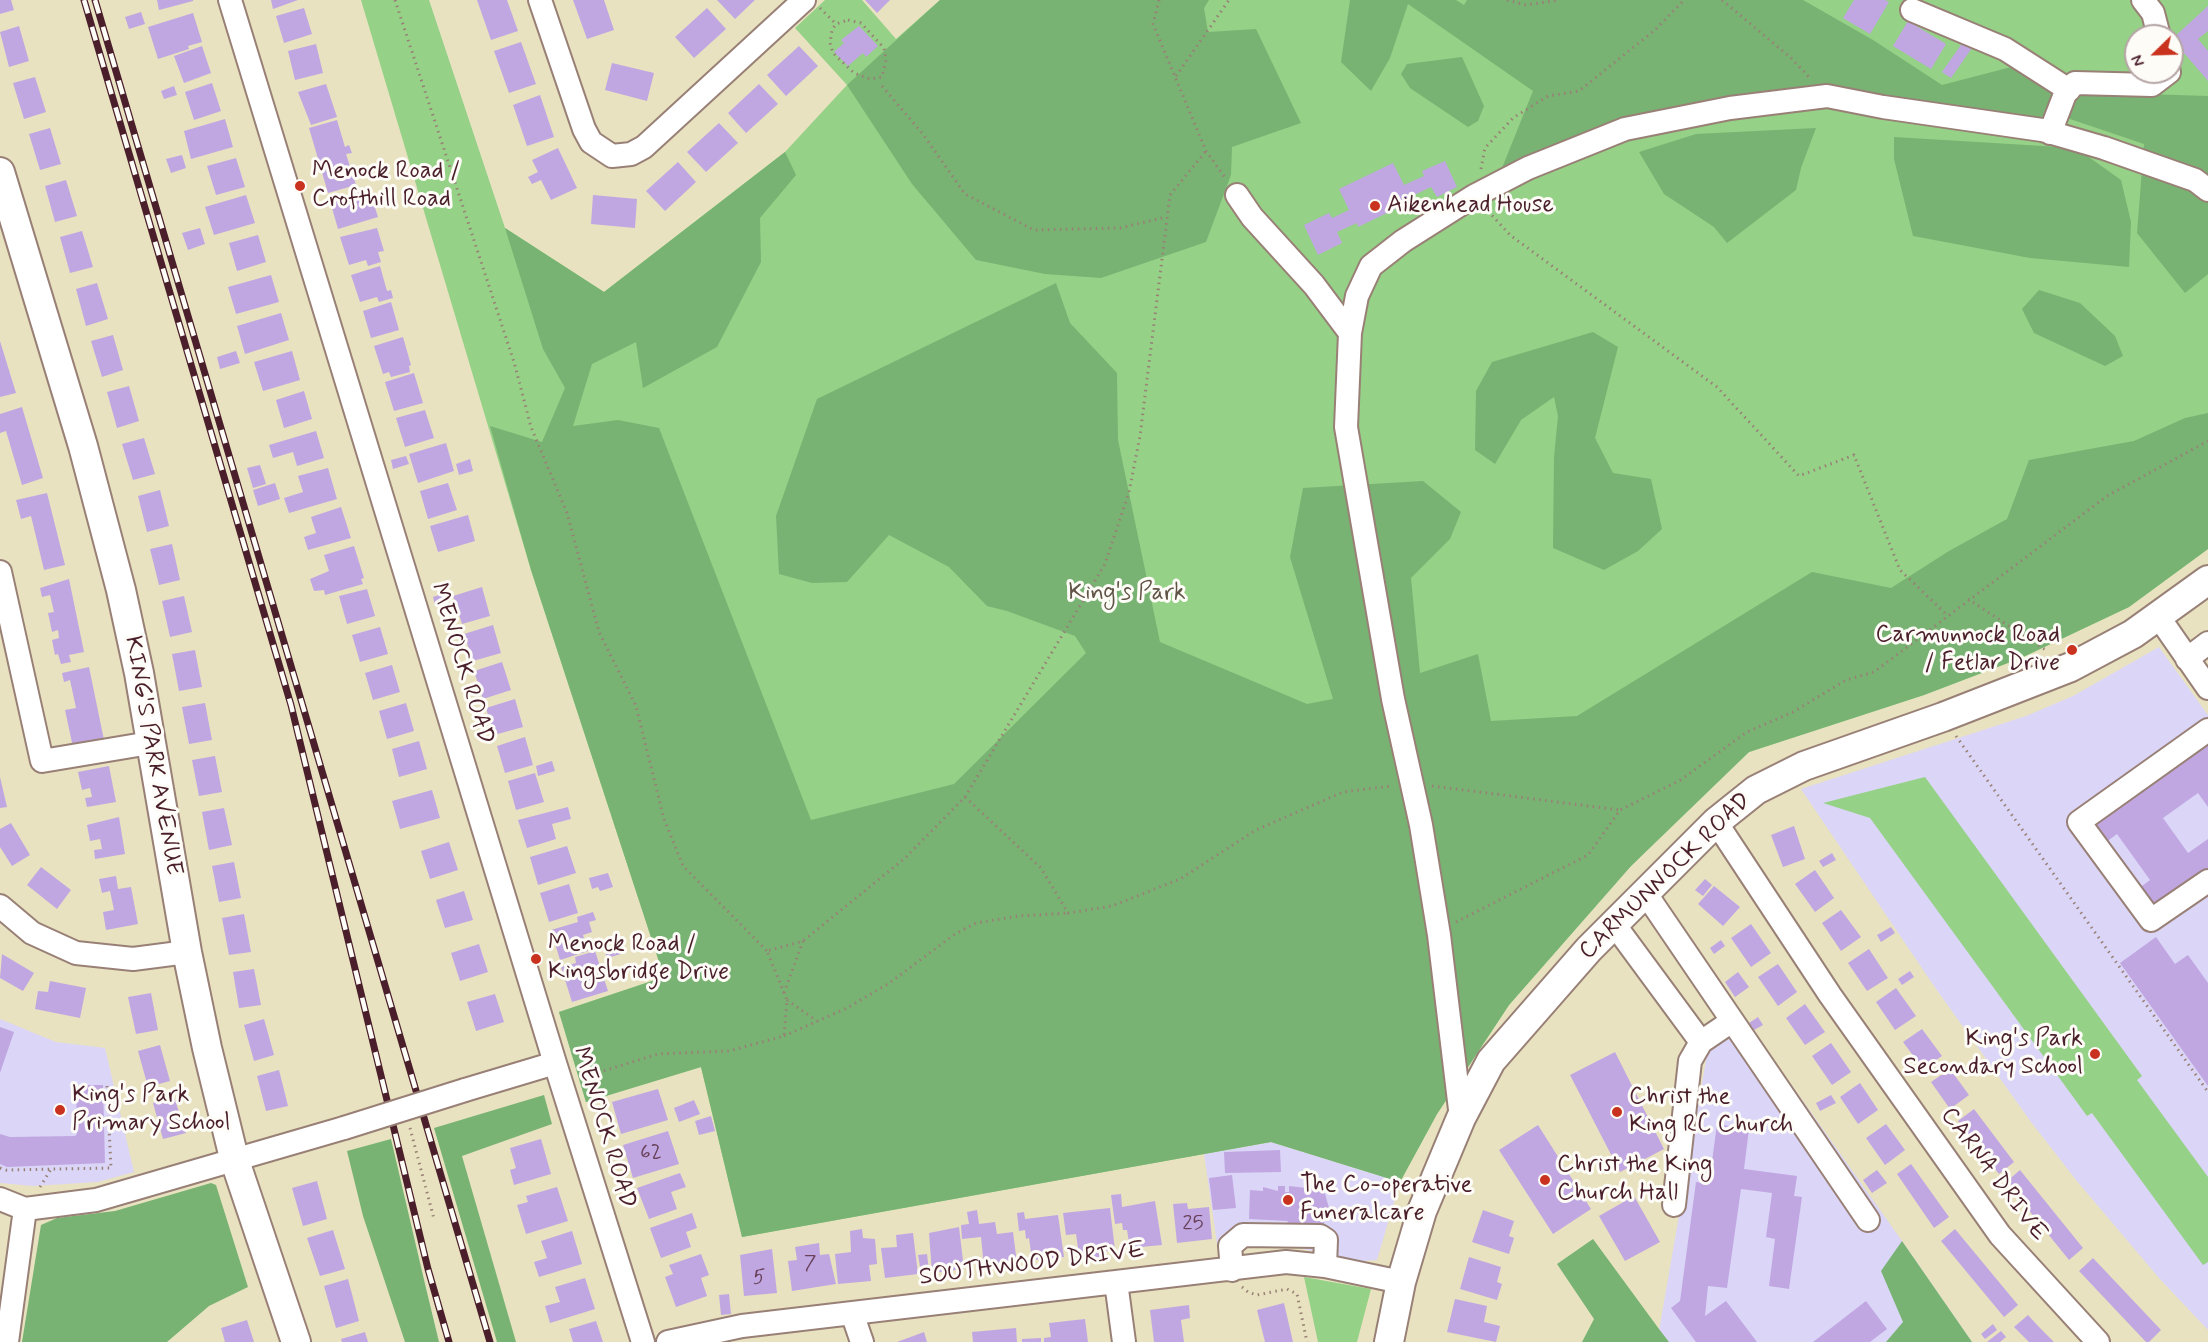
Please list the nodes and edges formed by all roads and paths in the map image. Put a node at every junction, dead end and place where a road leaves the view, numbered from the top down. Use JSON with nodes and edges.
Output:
{"nodes":[{"id":1,"x":230,"y":0,"type":"edge"},
{"id":2,"x":395,"y":0,"type":"edge"},
{"id":3,"x":540,"y":0,"type":"edge"},
{"id":4,"x":804,"y":0,"type":"edge"},
{"id":5,"x":813,"y":0,"type":"edge"},
{"id":6,"x":1159,"y":0,"type":"edge"},
{"id":7,"x":1228,"y":0,"type":"edge"},
{"id":8,"x":1507,"y":0,"type":"edge"},
{"id":9,"x":1559,"y":0,"type":"edge"},
{"id":10,"x":1684,"y":0,"type":"edge"},
{"id":11,"x":1722,"y":0,"type":"edge"},
{"id":12,"x":2143,"y":0,"type":"edge"},
{"id":13,"x":1912,"y":10,"type":"dead end"},
{"id":14,"x":836,"y":24,"type":"junction"},
{"id":15,"x":2156,"y":24,"type":"edge"},
{"id":16,"x":1176,"y":76,"type":"junction"},
{"id":17,"x":2153,"y":84,"type":"edge"},
{"id":18,"x":882,"y":86,"type":"dead end"},
{"id":19,"x":2068,"y":90,"type":"junction"},
{"id":20,"x":1827,"y":96,"type":"junction"},
{"id":21,"x":2050,"y":133,"type":"junction"},
{"id":22,"x":1206,"y":151,"type":"junction"},
{"id":23,"x":0,"y":172,"type":"edge"},
{"id":24,"x":2208,"y":190,"type":"edge"},
{"id":25,"x":1237,"y":195,"type":"joint"},
{"id":26,"x":1474,"y":196,"type":"junction"},
{"id":27,"x":1166,"y":217,"type":"junction"},
{"id":28,"x":1350,"y":333,"type":"junction"},
{"id":29,"x":2208,"y":441,"type":"edge"},
{"id":30,"x":0,"y":573,"type":"edge"},
{"id":31,"x":2208,"y":580,"type":"edge"},
{"id":32,"x":1968,"y":599,"type":"junction"},
{"id":33,"x":1947,"y":615,"type":"junction"},
{"id":34,"x":2158,"y":616,"type":"junction"},
{"id":35,"x":2208,"y":643,"type":"edge"},
{"id":36,"x":2187,"y":658,"type":"junction"},
{"id":37,"x":2071,"y":667,"type":"junction"},
{"id":38,"x":2208,"y":688,"type":"edge"},
{"id":39,"x":1943,"y":717,"type":"junction"},
{"id":40,"x":2208,"y":730,"type":"edge"},
{"id":41,"x":150,"y":743,"type":"junction"},
{"id":42,"x":1412,"y":784,"type":"junction"},
{"id":43,"x":965,"y":797,"type":"junction"},
{"id":44,"x":1620,"y":810,"type":"junction"},
{"id":45,"x":1716,"y":822,"type":"junction"},
{"id":46,"x":2208,"y":881,"type":"edge"},
{"id":47,"x":1646,"y":894,"type":"junction"},
{"id":48,"x":0,"y":906,"type":"edge"},
{"id":49,"x":1068,"y":913,"type":"junction"},
{"id":50,"x":1614,"y":924,"type":"junction"},
{"id":51,"x":1438,"y":931,"type":"junction"},
{"id":52,"x":803,"y":941,"type":"junction"},
{"id":53,"x":767,"y":951,"type":"junction"},
{"id":54,"x":187,"y":952,"type":"junction"},
{"id":55,"x":784,"y":993,"type":"junction"},
{"id":56,"x":787,"y":1000,"type":"junction"},
{"id":57,"x":817,"y":1021,"type":"junction"},
{"id":58,"x":1732,"y":1021,"type":"junction"},
{"id":59,"x":784,"y":1036,"type":"junction"},
{"id":60,"x":1701,"y":1042,"type":"junction"},
{"id":61,"x":555,"y":1063,"type":"junction"},
{"id":62,"x":107,"y":1086,"type":"dead end"},
{"id":63,"x":2208,"y":1092,"type":"edge"},
{"id":64,"x":404,"y":1108,"type":"junction"},
{"id":65,"x":1461,"y":1118,"type":"junction"},
{"id":66,"x":234,"y":1158,"type":"junction"},
{"id":67,"x":0,"y":1168,"type":"edge"},
{"id":68,"x":51,"y":1169,"type":"junction"},
{"id":69,"x":0,"y":1199,"type":"edge"},
{"id":70,"x":31,"y":1200,"type":"junction"},
{"id":71,"x":1674,"y":1204,"type":"dead end"},
{"id":72,"x":434,"y":1219,"type":"dead end"},
{"id":73,"x":1868,"y":1220,"type":"dead end"},
{"id":74,"x":1324,"y":1266,"type":"junction"},
{"id":75,"x":1232,"y":1270,"type":"junction"},
{"id":76,"x":1116,"y":1282,"type":"junction"},
{"id":77,"x":1401,"y":1282,"type":"junction"},
{"id":78,"x":852,"y":1313,"type":"junction"},
{"id":79,"x":7,"y":1342,"type":"edge"},
{"id":80,"x":296,"y":1342,"type":"edge"},
{"id":81,"x":643,"y":1342,"type":"edge"},
{"id":82,"x":668,"y":1342,"type":"edge"},
{"id":83,"x":862,"y":1342,"type":"edge"},
{"id":84,"x":1124,"y":1342,"type":"edge"},
{"id":85,"x":1307,"y":1342,"type":"edge"},
{"id":86,"x":1389,"y":1342,"type":"edge"},
{"id":87,"x":2098,"y":1342,"type":"edge"}],
"edges":[{"from":1,"to":61,"type":"street","name":"MENOCK ROAD"},
{"from":2,"to":53,"type":"path"},
{"from":3,"to":4,"type":"street"},
{"from":5,"to":14,"type":"path"},
{"from":6,"to":16,"type":"path"},
{"from":7,"to":16,"type":"path"},
{"from":8,"to":9,"type":"path"},
{"from":10,"to":26,"type":"path"},
{"from":11,"to":20,"type":"path"},
{"from":12,"to":15,"type":"street"},
{"from":13,"to":19,"type":"street"},
{"from":14,"to":14,"type":"path"},
{"from":16,"to":22,"type":"path"},
{"from":17,"to":19,"type":"street"},
{"from":18,"to":27,"type":"path"},
{"from":19,"to":21,"type":"street"},
{"from":20,"to":21,"type":"street"},
{"from":20,"to":26,"type":"street"},
{"from":21,"to":24,"type":"street"},
{"from":22,"to":25,"type":"path"},
{"from":22,"to":27,"type":"path"},
{"from":23,"to":41,"type":"main road","name":"KING'S PARK AVENUE"},
{"from":25,"to":28,"type":"street"},
{"from":26,"to":28,"type":"street"},
{"from":26,"to":33,"type":"path"},
{"from":27,"to":43,"type":"path"},
{"from":28,"to":42,"type":"street"},
{"from":29,"to":32,"type":"path"},
{"from":30,"to":41,"type":"street"},
{"from":31,"to":34,"type":"main road","name":"CARMUNNOCK ROAD"},
{"from":32,"to":33,"type":"path"},
{"from":32,"to":37,"type":"path"},
{"from":33,"to":44,"type":"path"},
{"from":34,"to":36,"type":"street"},
{"from":34,"to":37,"type":"main road","name":"CARMUNNOCK ROAD"},
{"from":35,"to":36,"type":"street"},
{"from":36,"to":38,"type":"street"},
{"from":37,"to":39,"type":"main road","name":"CARMUNNOCK ROAD"},
{"from":39,"to":45,"type":"main road","name":"CARMUNNOCK ROAD"},
{"from":39,"to":63,"type":"path"},
{"from":40,"to":46,"type":"street"},
{"from":41,"to":54,"type":"main road","name":"KING'S PARK AVENUE"},
{"from":42,"to":44,"type":"path"},
{"from":42,"to":49,"type":"path"},
{"from":42,"to":51,"type":"street"},
{"from":43,"to":49,"type":"path"},
{"from":43,"to":52,"type":"path"},
{"from":44,"to":51,"type":"path"},
{"from":45,"to":47,"type":"main road","name":"CARMUNNOCK ROAD"},
{"from":45,"to":87,"type":"street","name":"CARNA DRIVE"},
{"from":47,"to":50,"type":"main road","name":"CARMUNNOCK ROAD"},
{"from":47,"to":58,"type":"street"},
{"from":48,"to":54,"type":"street"},
{"from":49,"to":57,"type":"path"},
{"from":50,"to":60,"type":"street"},
{"from":50,"to":65,"type":"main road","name":"CARMUNNOCK ROAD"},
{"from":51,"to":65,"type":"street"},
{"from":52,"to":53,"type":"path"},
{"from":52,"to":55,"type":"path"},
{"from":53,"to":55,"type":"path"},
{"from":54,"to":66,"type":"main road","name":"KING'S PARK AVENUE"},
{"from":55,"to":56,"type":"path"},
{"from":56,"to":57,"type":"path"},
{"from":56,"to":59,"type":"path"},
{"from":57,"to":59,"type":"path"},
{"from":58,"to":60,"type":"street"},
{"from":58,"to":73,"type":"street"},
{"from":59,"to":61,"type":"path"},
{"from":60,"to":71,"type":"street"},
{"from":61,"to":64,"type":"street","bridge":true},
{"from":61,"to":81,"type":"street","name":"MENOCK ROAD"},
{"from":62,"to":68,"type":"path"},
{"from":64,"to":66,"type":"street","bridge":true},
{"from":64,"to":72,"type":"path"},
{"from":65,"to":77,"type":"main road","name":"CARMUNNOCK ROAD"},
{"from":66,"to":70,"type":"street"},
{"from":66,"to":80,"type":"main road","name":"KING'S PARK AVENUE"},
{"from":67,"to":68,"type":"path"},
{"from":68,"to":70,"type":"path"},
{"from":69,"to":70,"type":"street"},
{"from":70,"to":79,"type":"street"},
{"from":74,"to":75,"type":"street","name":"SOUTHWOOD DRIVE"},
{"from":74,"to":75,"type":"street"},
{"from":74,"to":77,"type":"street","name":"SOUTHWOOD DRIVE"},
{"from":75,"to":76,"type":"street","name":"SOUTHWOOD DRIVE"},
{"from":75,"to":85,"type":"path"},
{"from":76,"to":78,"type":"street","name":"SOUTHWOOD DRIVE"},
{"from":76,"to":84,"type":"street"},
{"from":77,"to":86,"type":"main road","name":"CARMUNNOCK ROAD"},
{"from":78,"to":82,"type":"street","name":"SOUTHWOOD DRIVE"},
{"from":78,"to":83,"type":"street"}]}
